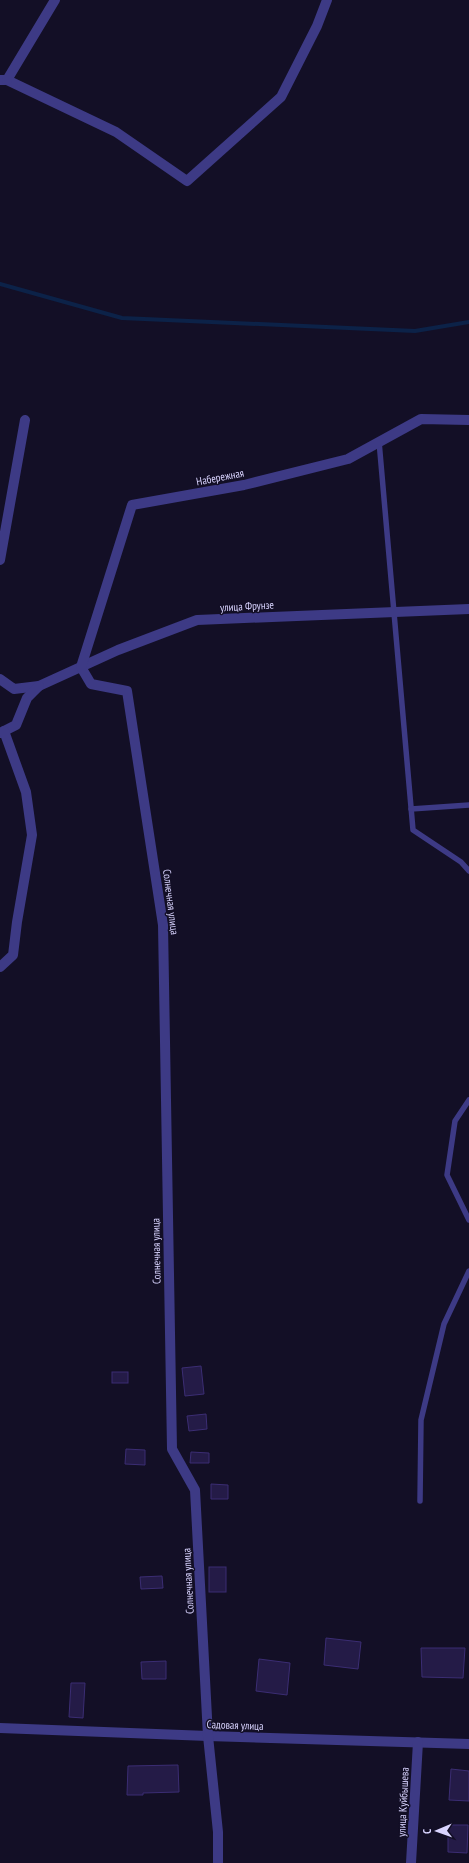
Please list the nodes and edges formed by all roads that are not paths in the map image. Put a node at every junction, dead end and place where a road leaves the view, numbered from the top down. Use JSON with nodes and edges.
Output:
{"nodes":[{"id":1,"x":55,"y":0,"type":"edge"},
{"id":2,"x":327,"y":0,"type":"edge"},
{"id":3,"x":3,"y":80,"type":"edge"},
{"id":4,"x":25,"y":420,"type":"dead end"},
{"id":5,"x":469,"y":420,"type":"edge"},
{"id":6,"x":379,"y":441,"type":"junction"},
{"id":7,"x":0,"y":560,"type":"edge"},
{"id":8,"x":469,"y":609,"type":"edge"},
{"id":9,"x":394,"y":611,"type":"junction"},
{"id":10,"x":81,"y":667,"type":"junction"},
{"id":11,"x":0,"y":679,"type":"edge"},
{"id":12,"x":39,"y":686,"type":"junction"},
{"id":13,"x":2,"y":732,"type":"edge"},
{"id":14,"x":469,"y":805,"type":"edge"},
{"id":15,"x":411,"y":809,"type":"junction"},
{"id":16,"x":469,"y":871,"type":"edge"},
{"id":17,"x":0,"y":967,"type":"edge"},
{"id":18,"x":469,"y":1100,"type":"edge"},
{"id":19,"x":469,"y":1220,"type":"edge"},
{"id":20,"x":469,"y":1271,"type":"edge"},
{"id":21,"x":420,"y":1501,"type":"dead end"},
{"id":22,"x":0,"y":1728,"type":"edge"},
{"id":23,"x":208,"y":1736,"type":"junction"},
{"id":24,"x":418,"y":1742,"type":"junction"},
{"id":25,"x":469,"y":1744,"type":"edge"},
{"id":26,"x":218,"y":1863,"type":"edge"},
{"id":27,"x":411,"y":1863,"type":"edge"}],
"edges":[{"from":1,"to":3,"type":"street"},
{"from":2,"to":3,"type":"street"},
{"from":4,"to":7,"type":"street"},
{"from":5,"to":6,"type":"street","name":"Набережная"},
{"from":6,"to":9,"type":"lane"},
{"from":6,"to":10,"type":"street","name":"Набережная"},
{"from":8,"to":9,"type":"street","name":"улица Фрунзе"},
{"from":9,"to":10,"type":"street","name":"улица Фрунзе"},
{"from":9,"to":15,"type":"lane"},
{"from":10,"to":12,"type":"street","name":"улица Фрунзе"},
{"from":10,"to":23,"type":"street","name":"Солнечная улица"},
{"from":11,"to":12,"type":"street"},
{"from":12,"to":13,"type":"street"},
{"from":13,"to":17,"type":"street"},
{"from":14,"to":15,"type":"lane"},
{"from":15,"to":16,"type":"lane"},
{"from":18,"to":19,"type":"lane"},
{"from":20,"to":21,"type":"lane"},
{"from":22,"to":23,"type":"street","name":"Садовая улица"},
{"from":23,"to":24,"type":"street","name":"Садовая улица"},
{"from":23,"to":26,"type":"street","name":"Солнечная улица"},
{"from":24,"to":25,"type":"street","name":"Садовая улица"},
{"from":24,"to":27,"type":"street","name":"улица Куйбышева"}]}
